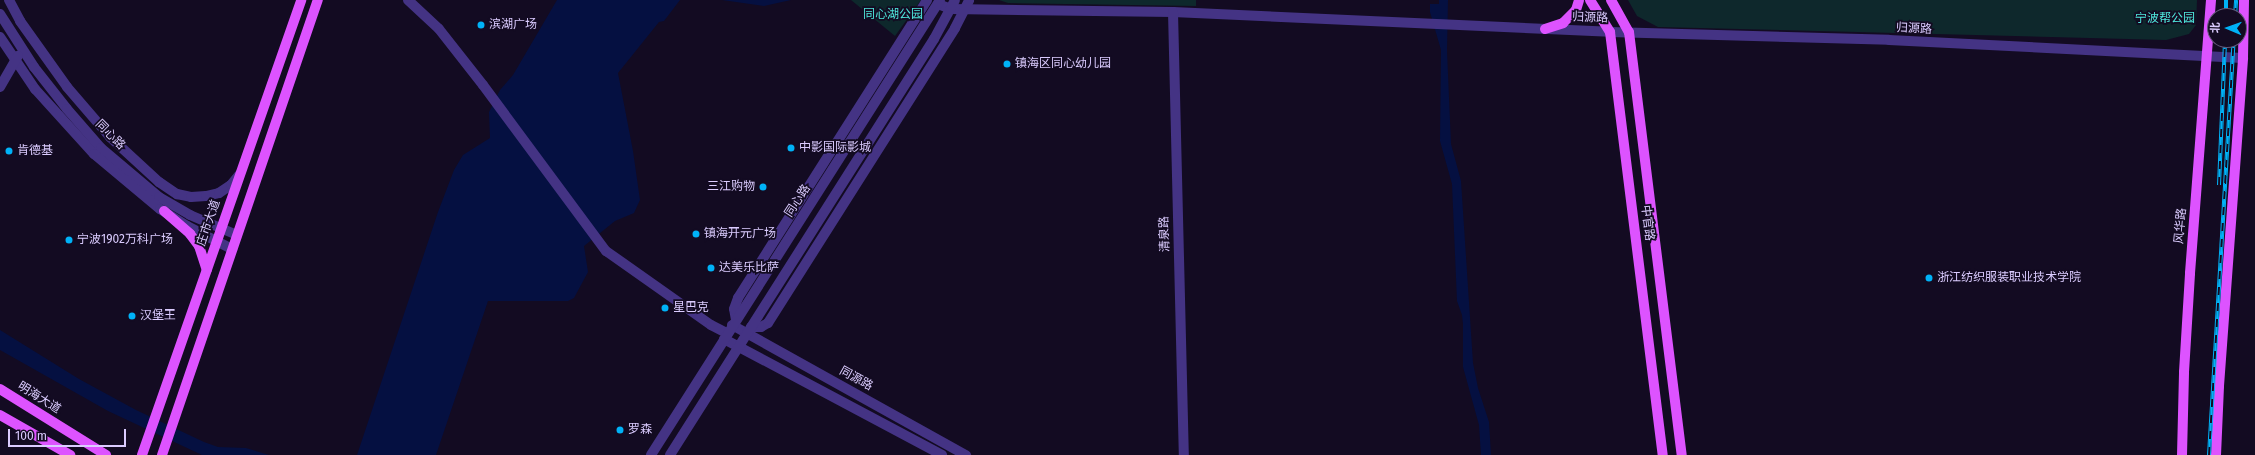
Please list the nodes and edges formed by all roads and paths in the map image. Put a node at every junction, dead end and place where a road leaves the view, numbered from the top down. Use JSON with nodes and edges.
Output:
{"nodes":[{"id":1,"x":9,"y":0,"type":"edge"},
{"id":2,"x":301,"y":0,"type":"edge"},
{"id":3,"x":318,"y":0,"type":"edge"},
{"id":4,"x":408,"y":0,"type":"edge"},
{"id":5,"x":927,"y":0,"type":"edge"},
{"id":6,"x":1579,"y":0,"type":"edge"},
{"id":7,"x":1590,"y":0,"type":"edge"},
{"id":8,"x":1611,"y":0,"type":"edge"},
{"id":9,"x":2211,"y":0,"type":"edge"},
{"id":10,"x":2244,"y":0,"type":"edge"},
{"id":11,"x":939,"y":2,"type":"edge"},
{"id":12,"x":953,"y":4,"type":"edge"},
{"id":13,"x":966,"y":5,"type":"edge"},
{"id":14,"x":1173,"y":12,"type":"junction"},
{"id":15,"x":0,"y":14,"type":"edge"},
{"id":16,"x":1545,"y":29,"type":"junction"},
{"id":17,"x":1610,"y":32,"type":"junction"},
{"id":18,"x":1629,"y":32,"type":"junction"},
{"id":19,"x":11,"y":34,"type":"junction"},
{"id":20,"x":2,"y":45,"type":"edge"},
{"id":21,"x":22,"y":50,"type":"junction"},
{"id":22,"x":2207,"y":56,"type":"junction"},
{"id":23,"x":2243,"y":58,"type":"junction"},
{"id":24,"x":15,"y":62,"type":"junction"},
{"id":25,"x":0,"y":87,"type":"edge"},
{"id":26,"x":240,"y":174,"type":"junction"},
{"id":27,"x":164,"y":211,"type":"junction"},
{"id":28,"x":221,"y":230,"type":"junction"},
{"id":29,"x":237,"y":235,"type":"junction"},
{"id":30,"x":216,"y":243,"type":"junction"},
{"id":31,"x":232,"y":249,"type":"junction"},
{"id":32,"x":207,"y":270,"type":"junction"},
{"id":33,"x":730,"y":330,"type":"junction"},
{"id":34,"x":749,"y":330,"type":"junction"},
{"id":35,"x":739,"y":347,"type":"junction"},
{"id":36,"x":0,"y":389,"type":"edge"},
{"id":37,"x":0,"y":414,"type":"edge"},
{"id":38,"x":70,"y":455,"type":"edge"},
{"id":39,"x":106,"y":455,"type":"edge"},
{"id":40,"x":142,"y":455,"type":"edge"},
{"id":41,"x":162,"y":455,"type":"edge"},
{"id":42,"x":651,"y":455,"type":"edge"},
{"id":43,"x":670,"y":455,"type":"edge"},
{"id":44,"x":942,"y":455,"type":"edge"},
{"id":45,"x":966,"y":455,"type":"edge"},
{"id":46,"x":1184,"y":455,"type":"edge"},
{"id":47,"x":1661,"y":455,"type":"edge"},
{"id":48,"x":1682,"y":455,"type":"edge"},
{"id":49,"x":2182,"y":455,"type":"edge"},
{"id":50,"x":2216,"y":455,"type":"edge"}],
"edges":[{"from":1,"to":26,"type":"street"},
{"from":2,"to":26,"type":"main road","name":"庄市大道"},
{"from":3,"to":29,"type":"main road"},
{"from":4,"to":33,"type":"street"},
{"from":5,"to":33,"type":"street"},
{"from":6,"to":16,"type":"main road"},
{"from":7,"to":17,"type":"main road","name":"中官路"},
{"from":8,"to":18,"type":"main road","name":"中官路"},
{"from":9,"to":22,"type":"main road","name":"风华路"},
{"from":10,"to":23,"type":"main road"},
{"from":11,"to":12,"type":"street","name":"归源路"},
{"from":11,"to":33,"type":"street","name":"同心路"},
{"from":12,"to":13,"type":"street","name":"归源路"},
{"from":12,"to":34,"type":"street"},
{"from":13,"to":14,"type":"street","name":"归源路"},
{"from":13,"to":34,"type":"street"},
{"from":14,"to":16,"type":"street","name":"归源路"},
{"from":14,"to":46,"type":"street","name":"清泉路"},
{"from":15,"to":19,"type":"street","name":"同心路"},
{"from":16,"to":17,"type":"street","name":"归源路"},
{"from":17,"to":18,"type":"street","name":"归源路"},
{"from":17,"to":47,"type":"main road","name":"中官路"},
{"from":18,"to":22,"type":"street","name":"归源路"},
{"from":18,"to":48,"type":"main road","name":"中官路"},
{"from":19,"to":20,"type":"street"},
{"from":19,"to":21,"type":"street","name":"同心路"},
{"from":20,"to":24,"type":"street","name":"同心路"},
{"from":21,"to":24,"type":"street"},
{"from":21,"to":28,"type":"street","name":"同心路"},
{"from":22,"to":23,"type":"street","name":"归源路"},
{"from":22,"to":49,"type":"main road","name":"风华路"},
{"from":23,"to":50,"type":"main road"},
{"from":24,"to":25,"type":"street"},
{"from":24,"to":27,"type":"street","name":"同心路"},
{"from":26,"to":28,"type":"main road","name":"庄市大道"},
{"from":27,"to":30,"type":"street","name":"同心路"},
{"from":27,"to":32,"type":"main road"},
{"from":28,"to":29,"type":"street","name":"同心路"},
{"from":28,"to":30,"type":"main road","name":"庄市大道"},
{"from":29,"to":31,"type":"main road"},
{"from":30,"to":31,"type":"street","name":"同心路"},
{"from":30,"to":32,"type":"main road","name":"庄市大道"},
{"from":31,"to":41,"type":"main road"},
{"from":32,"to":40,"type":"main road","name":"庄市大道"},
{"from":33,"to":34,"type":"street","name":"同源路"},
{"from":33,"to":35,"type":"street"},
{"from":33,"to":42,"type":"street","name":"同心路"},
{"from":34,"to":35,"type":"street"},
{"from":34,"to":45,"type":"street","name":"同源路"},
{"from":35,"to":43,"type":"street"},
{"from":35,"to":44,"type":"street"},
{"from":36,"to":39,"type":"main road","name":"明海大道"},
{"from":37,"to":38,"type":"main road"}]}
